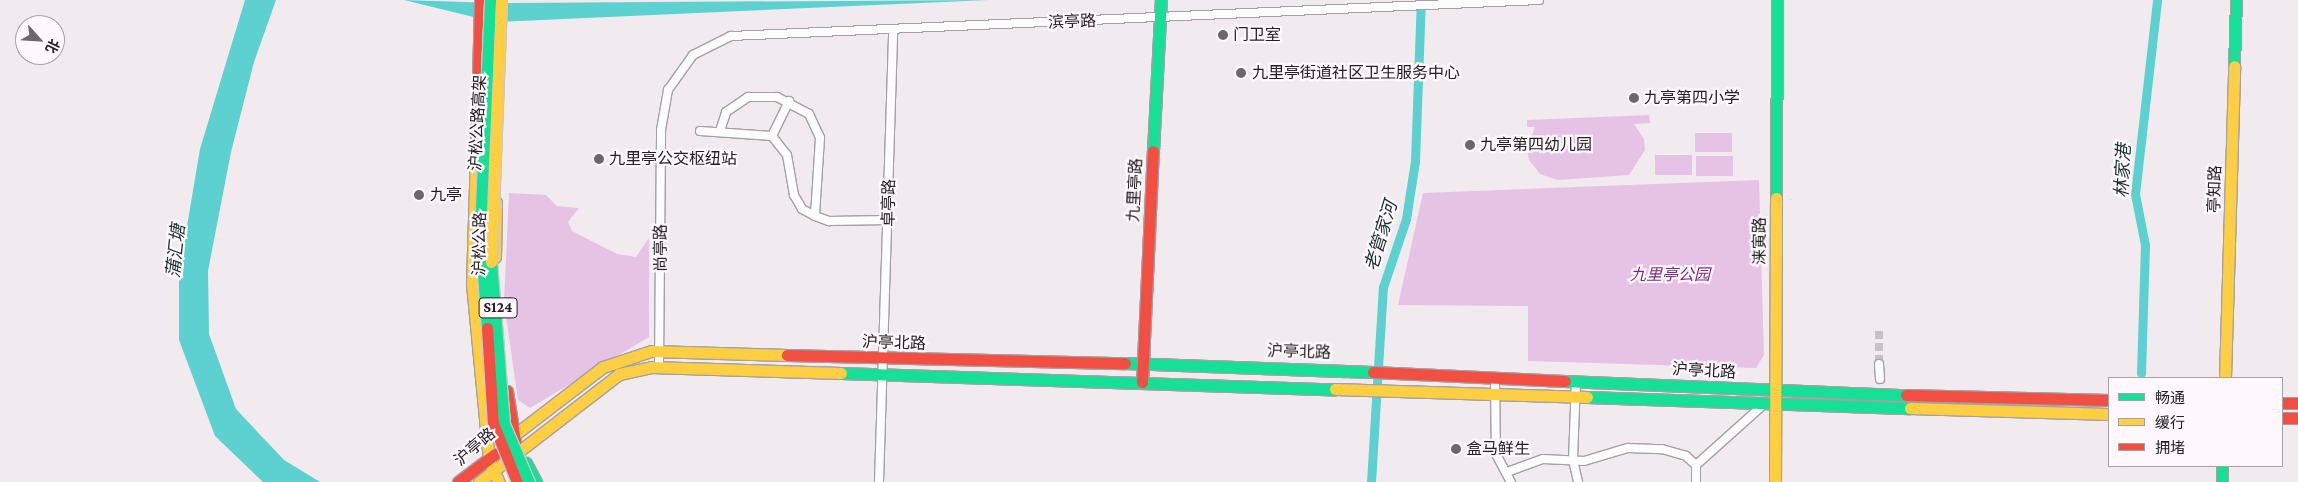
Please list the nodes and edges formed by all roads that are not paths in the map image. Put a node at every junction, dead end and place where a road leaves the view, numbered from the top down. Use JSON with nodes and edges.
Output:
{"nodes":[{"id":1,"x":480,"y":0,"type":"edge"},
{"id":2,"x":490,"y":0,"type":"edge"},
{"id":3,"x":501,"y":0,"type":"edge"},
{"id":4,"x":508,"y":0,"type":"edge"},
{"id":5,"x":1161,"y":0,"type":"edge"},
{"id":6,"x":1539,"y":0,"type":"edge"},
{"id":7,"x":1777,"y":0,"type":"edge"},
{"id":8,"x":2236,"y":0,"type":"edge"},
{"id":9,"x":1160,"y":18,"type":"junction"},
{"id":10,"x":893,"y":29,"type":"junction"},
{"id":11,"x":789,"y":101,"type":"junction"},
{"id":12,"x":661,"y":130,"type":"joint"},
{"id":13,"x":700,"y":131,"type":"dead end"},
{"id":14,"x":720,"y":131,"type":"junction"},
{"id":15,"x":772,"y":136,"type":"junction"},
{"id":16,"x":815,"y":216,"type":"junction"},
{"id":17,"x":889,"y":220,"type":"junction"},
{"id":18,"x":661,"y":352,"type":"junction"},
{"id":19,"x":886,"y":360,"type":"junction"},
{"id":20,"x":1143,"y":364,"type":"junction"},
{"id":21,"x":1879,"y":364,"type":"tunnel mouth"},
{"id":22,"x":659,"y":367,"type":"junction"},
{"id":23,"x":885,"y":376,"type":"junction"},
{"id":24,"x":1495,"y":377,"type":"junction"},
{"id":25,"x":2225,"y":377,"type":"edge"},
{"id":26,"x":1880,"y":379,"type":"dead end"},
{"id":27,"x":1576,"y":381,"type":"junction"},
{"id":28,"x":1142,"y":382,"type":"junction"},
{"id":29,"x":1775,"y":391,"type":"junction"},
{"id":30,"x":1494,"y":396,"type":"junction"},
{"id":31,"x":1575,"y":399,"type":"junction"},
{"id":32,"x":2108,"y":400,"type":"edge"},
{"id":33,"x":2283,"y":403,"type":"edge"},
{"id":34,"x":2298,"y":403,"type":"edge"},
{"id":35,"x":1763,"y":405,"type":"junction"},
{"id":36,"x":1775,"y":405,"type":"junction"},
{"id":37,"x":2108,"y":414,"type":"edge"},
{"id":38,"x":2283,"y":418,"type":"edge"},
{"id":39,"x":2298,"y":418,"type":"edge"},
{"id":40,"x":512,"y":435,"type":"junction"},
{"id":41,"x":520,"y":452,"type":"junction"},
{"id":42,"x":489,"y":460,"type":"junction"},
{"id":43,"x":1573,"y":460,"type":"junction"},
{"id":44,"x":1696,"y":465,"type":"junction"},
{"id":45,"x":2222,"y":467,"type":"edge"},
{"id":46,"x":1507,"y":472,"type":"junction"},
{"id":47,"x":496,"y":477,"type":"edge"},
{"id":48,"x":458,"y":482,"type":"edge"},
{"id":49,"x":479,"y":482,"type":"edge"},
{"id":50,"x":517,"y":482,"type":"edge"},
{"id":51,"x":529,"y":482,"type":"edge"},
{"id":52,"x":536,"y":482,"type":"edge"},
{"id":53,"x":879,"y":482,"type":"edge"},
{"id":54,"x":1511,"y":482,"type":"edge"},
{"id":55,"x":1578,"y":482,"type":"edge"},
{"id":56,"x":1696,"y":482,"type":"edge"},
{"id":57,"x":1775,"y":482,"type":"edge"},
{"id":58,"x":2222,"y":482,"type":"edge"}],
"edges":[{"from":1,"to":42,"type":"street","name":"沪松公路","number":"S124"},
{"from":2,"to":50,"type":"street","name":"沪松公路高架","bridge":true},
{"from":3,"to":51,"type":"street","name":"沪松公路高架","bridge":true},
{"from":4,"to":40,"type":"street","name":"沪松公路","number":"S124"},
{"from":5,"to":9,"type":"street","name":"九里亭路"},
{"from":6,"to":9,"type":"street","name":"滨亭路"},
{"from":7,"to":29,"type":"street","name":"涞寅路"},
{"from":8,"to":25,"type":"street","name":"亭知路"},
{"from":9,"to":10,"type":"street","name":"滨亭路"},
{"from":9,"to":20,"type":"street","name":"九里亭路"},
{"from":10,"to":12,"type":"street","name":"滨亭路"},
{"from":10,"to":17,"type":"street","name":"卓亭路"},
{"from":11,"to":14,"type":"street"},
{"from":11,"to":15,"type":"street"},
{"from":11,"to":16,"type":"street"},
{"from":12,"to":18,"type":"street","name":"尚亭路"},
{"from":13,"to":14,"type":"street"},
{"from":14,"to":15,"type":"street"},
{"from":15,"to":16,"type":"street"},
{"from":16,"to":17,"type":"street"},
{"from":17,"to":19,"type":"street","name":"卓亭路"},
{"from":18,"to":19,"type":"street","name":"沪亭北路"},
{"from":18,"to":22,"type":"street","name":"尚亭路"},
{"from":18,"to":40,"type":"street","name":"沪亭北路"},
{"from":19,"to":20,"type":"street","name":"沪亭北路"},
{"from":19,"to":23,"type":"street","name":"卓亭路"},
{"from":20,"to":24,"type":"street","name":"沪亭北路"},
{"from":20,"to":28,"type":"street","name":"九里亭路"},
{"from":21,"to":26,"type":"street"},
{"from":22,"to":23,"type":"street","name":"沪亭北路"},
{"from":22,"to":41,"type":"street","name":"沪亭北路"},
{"from":23,"to":28,"type":"street","name":"沪亭北路"},
{"from":23,"to":53,"type":"street","name":"卓亭路"},
{"from":24,"to":27,"type":"street","name":"沪亭北路"},
{"from":24,"to":30,"type":"street"},
{"from":27,"to":29,"type":"street","name":"沪亭北路"},
{"from":27,"to":31,"type":"street"},
{"from":28,"to":30,"type":"street","name":"沪亭北路"},
{"from":29,"to":32,"type":"street","name":"沪亭北路"},
{"from":29,"to":36,"type":"street","name":"涞寅路"},
{"from":30,"to":31,"type":"street","name":"沪亭北路"},
{"from":30,"to":46,"type":"street"},
{"from":31,"to":35,"type":"street","name":"沪亭北路"},
{"from":31,"to":43,"type":"street"},
{"from":33,"to":34,"type":"street"},
{"from":35,"to":36,"type":"street","name":"沪亭北路"},
{"from":35,"to":44,"type":"street"},
{"from":36,"to":37,"type":"street","name":"沪亭北路"},
{"from":36,"to":57,"type":"street","name":"涞寅路"},
{"from":38,"to":39,"type":"street"},
{"from":40,"to":41,"type":"street","name":"沪松公路","number":"S124"},
{"from":40,"to":42,"type":"street","name":"沪亭路"},
{"from":41,"to":47,"type":"street","name":"沪亭路"},
{"from":41,"to":52,"type":"street","name":"沪松公路","number":"S124"},
{"from":42,"to":47,"type":"street","name":"沪松公路","number":"S124"},
{"from":42,"to":48,"type":"street","name":"沪亭路"},
{"from":43,"to":44,"type":"street"},
{"from":43,"to":46,"type":"street"},
{"from":43,"to":55,"type":"street"},
{"from":44,"to":56,"type":"street"},
{"from":45,"to":58,"type":"street"},
{"from":46,"to":54,"type":"street"},
{"from":47,"to":49,"type":"street","name":"沪亭路"}]}
